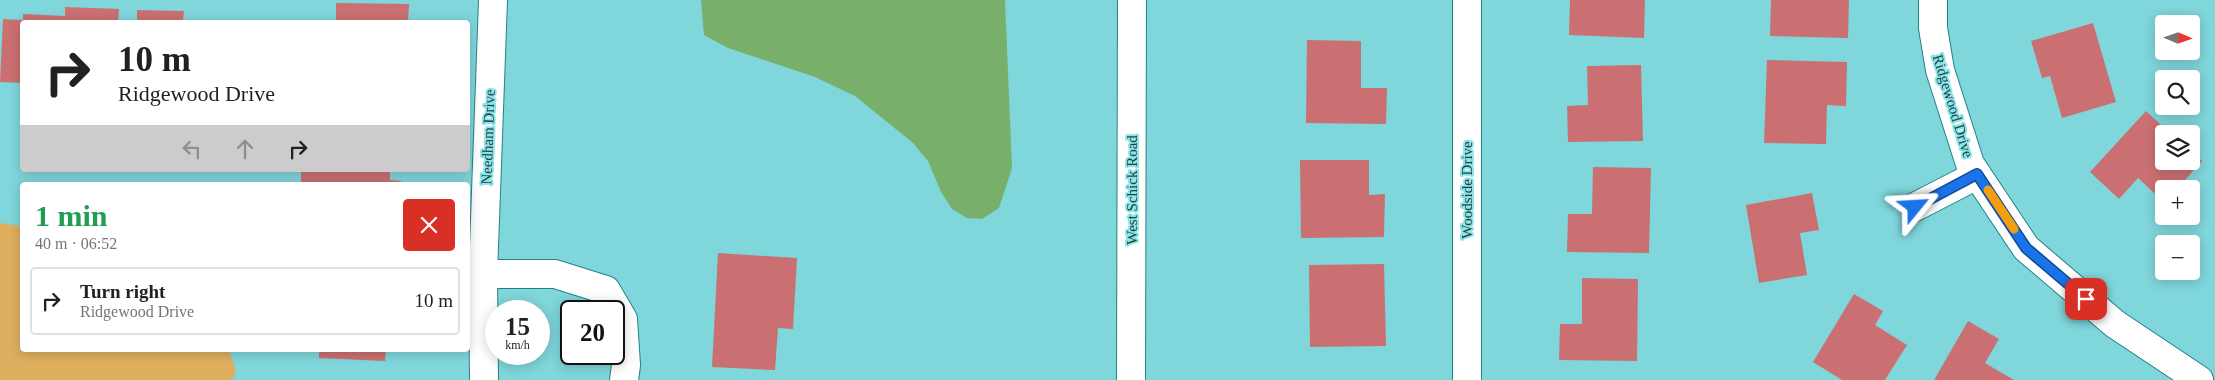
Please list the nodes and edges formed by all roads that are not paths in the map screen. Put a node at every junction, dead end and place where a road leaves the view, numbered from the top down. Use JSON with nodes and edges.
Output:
{"nodes":[{"id":1,"x":493,"y":0,"type":"edge"},
{"id":2,"x":1132,"y":0,"type":"edge"},
{"id":3,"x":1467,"y":0,"type":"edge"},
{"id":4,"x":1933,"y":0,"type":"edge"},
{"id":5,"x":1977,"y":174,"type":"junction"},
{"id":6,"x":1915,"y":207,"type":"dead end"},
{"id":7,"x":483,"y":274,"type":"junction"},
{"id":8,"x":484,"y":380,"type":"edge"},
{"id":9,"x":624,"y":380,"type":"edge"},
{"id":10,"x":1131,"y":380,"type":"edge"},
{"id":11,"x":1466,"y":380,"type":"edge"},
{"id":12,"x":2199,"y":380,"type":"edge"}],
"edges":[{"from":1,"to":7,"type":"street","name":"Needham Drive"},
{"from":2,"to":10,"type":"street","name":"West Schick Road"},
{"from":3,"to":11,"type":"street","name":"Woodside Drive"},
{"from":4,"to":5,"type":"street","name":"Ridgewood Drive"},
{"from":5,"to":6,"type":"street"},
{"from":5,"to":12,"type":"street","name":"Ridgewood Drive"},
{"from":7,"to":8,"type":"street","name":"Needham Drive"},
{"from":7,"to":9,"type":"street"}]}
